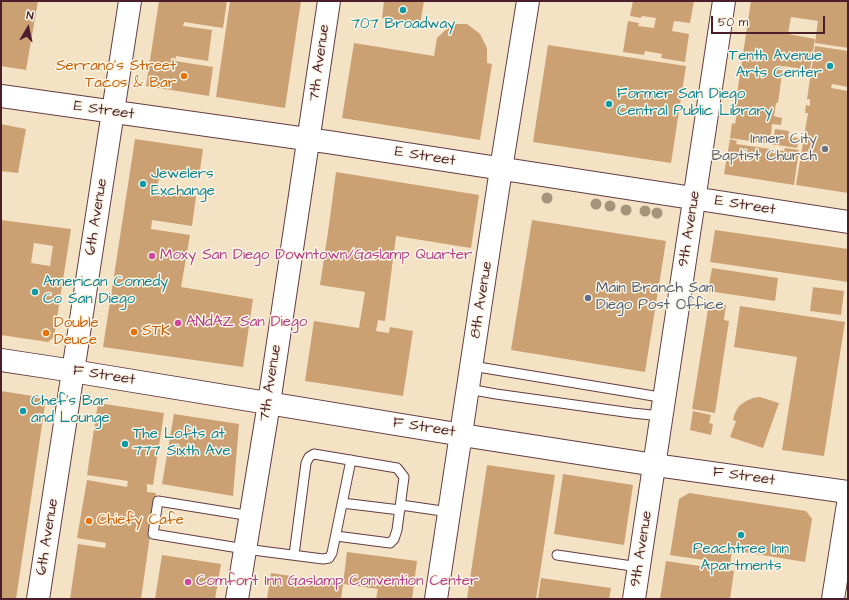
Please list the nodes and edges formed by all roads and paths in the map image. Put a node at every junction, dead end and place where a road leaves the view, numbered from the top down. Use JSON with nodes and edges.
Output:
{"nodes":[{"id":1,"x":130,"y":1,"type":"edge"},
{"id":2,"x":329,"y":1,"type":"edge"},
{"id":3,"x":528,"y":1,"type":"edge"},
{"id":4,"x":724,"y":1,"type":"edge"},
{"id":5,"x":1,"y":96,"type":"edge"},
{"id":6,"x":113,"y":112,"type":"junction"},
{"id":7,"x":309,"y":140,"type":"junction"},
{"id":8,"x":501,"y":169,"type":"junction"},
{"id":9,"x":695,"y":198,"type":"junction"},
{"id":10,"x":848,"y":222,"type":"edge"},
{"id":11,"x":1,"y":360,"type":"edge"},
{"id":12,"x":472,"y":366,"type":"junction"},
{"id":13,"x":74,"y":371,"type":"junction"},
{"id":14,"x":468,"y":389,"type":"junction"},
{"id":15,"x":268,"y":403,"type":"junction"},
{"id":16,"x":664,"y":407,"type":"junction"},
{"id":17,"x":461,"y":434,"type":"junction"},
{"id":18,"x":351,"y":460,"type":"junction"},
{"id":19,"x":655,"y":464,"type":"junction"},
{"id":20,"x":848,"y":492,"type":"edge"},
{"id":21,"x":342,"y":503,"type":"junction"},
{"id":22,"x":848,"y":504,"type":"edge"},
{"id":23,"x":400,"y":507,"type":"junction"},
{"id":24,"x":449,"y":512,"type":"junction"},
{"id":25,"x":251,"y":516,"type":"junction"},
{"id":26,"x":336,"y":536,"type":"junction"},
{"id":27,"x":245,"y":549,"type":"junction"},
{"id":28,"x":294,"y":555,"type":"junction"},
{"id":29,"x":557,"y":555,"type":"dead end"},
{"id":30,"x":639,"y":567,"type":"junction"},
{"id":31,"x":38,"y":599,"type":"edge"},
{"id":32,"x":238,"y":599,"type":"edge"},
{"id":33,"x":436,"y":599,"type":"edge"},
{"id":34,"x":634,"y":599,"type":"edge"},
{"id":35,"x":833,"y":599,"type":"edge"}],
"edges":[{"from":1,"to":6,"type":"street","name":"6th Avenue"},
{"from":2,"to":7,"type":"street","name":"7th Avenue"},
{"from":3,"to":8,"type":"street","name":"8th Avenue"},
{"from":4,"to":9,"type":"street","name":"9th Avenue"},
{"from":5,"to":6,"type":"street","name":"E Street"},
{"from":6,"to":7,"type":"street","name":"E Street"},
{"from":6,"to":13,"type":"street","name":"6th Avenue"},
{"from":7,"to":8,"type":"street","name":"E Street"},
{"from":7,"to":15,"type":"street","name":"7th Avenue"},
{"from":8,"to":9,"type":"street","name":"E Street"},
{"from":8,"to":12,"type":"street","name":"8th Avenue"},
{"from":9,"to":10,"type":"street","name":"E Street"},
{"from":9,"to":16,"type":"street","name":"9th Avenue"},
{"from":11,"to":13,"type":"street","name":"F Street"},
{"from":12,"to":14,"type":"street","name":"8th Avenue"},
{"from":12,"to":16,"type":"lane"},
{"from":13,"to":15,"type":"street","name":"F Street"},
{"from":13,"to":31,"type":"street","name":"6th Avenue"},
{"from":14,"to":16,"type":"lane"},
{"from":14,"to":17,"type":"street","name":"8th Avenue"},
{"from":15,"to":17,"type":"street","name":"F Street"},
{"from":15,"to":25,"type":"street","name":"7th Avenue"},
{"from":16,"to":19,"type":"street","name":"9th Avenue"},
{"from":17,"to":19,"type":"street","name":"F Street"},
{"from":17,"to":24,"type":"street","name":"8th Avenue"},
{"from":18,"to":21,"type":"lane"},
{"from":18,"to":23,"type":"lane"},
{"from":18,"to":28,"type":"lane"},
{"from":19,"to":20,"type":"street","name":"F Street"},
{"from":19,"to":30,"type":"street","name":"9th Avenue"},
{"from":21,"to":23,"type":"lane"},
{"from":21,"to":26,"type":"lane"},
{"from":22,"to":35,"type":"street"},
{"from":23,"to":24,"type":"lane"},
{"from":23,"to":26,"type":"lane"},
{"from":24,"to":33,"type":"street","name":"8th Avenue"},
{"from":25,"to":27,"type":"street","name":"7th Avenue"},
{"from":25,"to":27,"type":"lane"},
{"from":26,"to":28,"type":"lane"},
{"from":27,"to":28,"type":"lane"},
{"from":27,"to":32,"type":"street","name":"7th Avenue"},
{"from":29,"to":30,"type":"lane"},
{"from":30,"to":34,"type":"street","name":"9th Avenue"}]}
